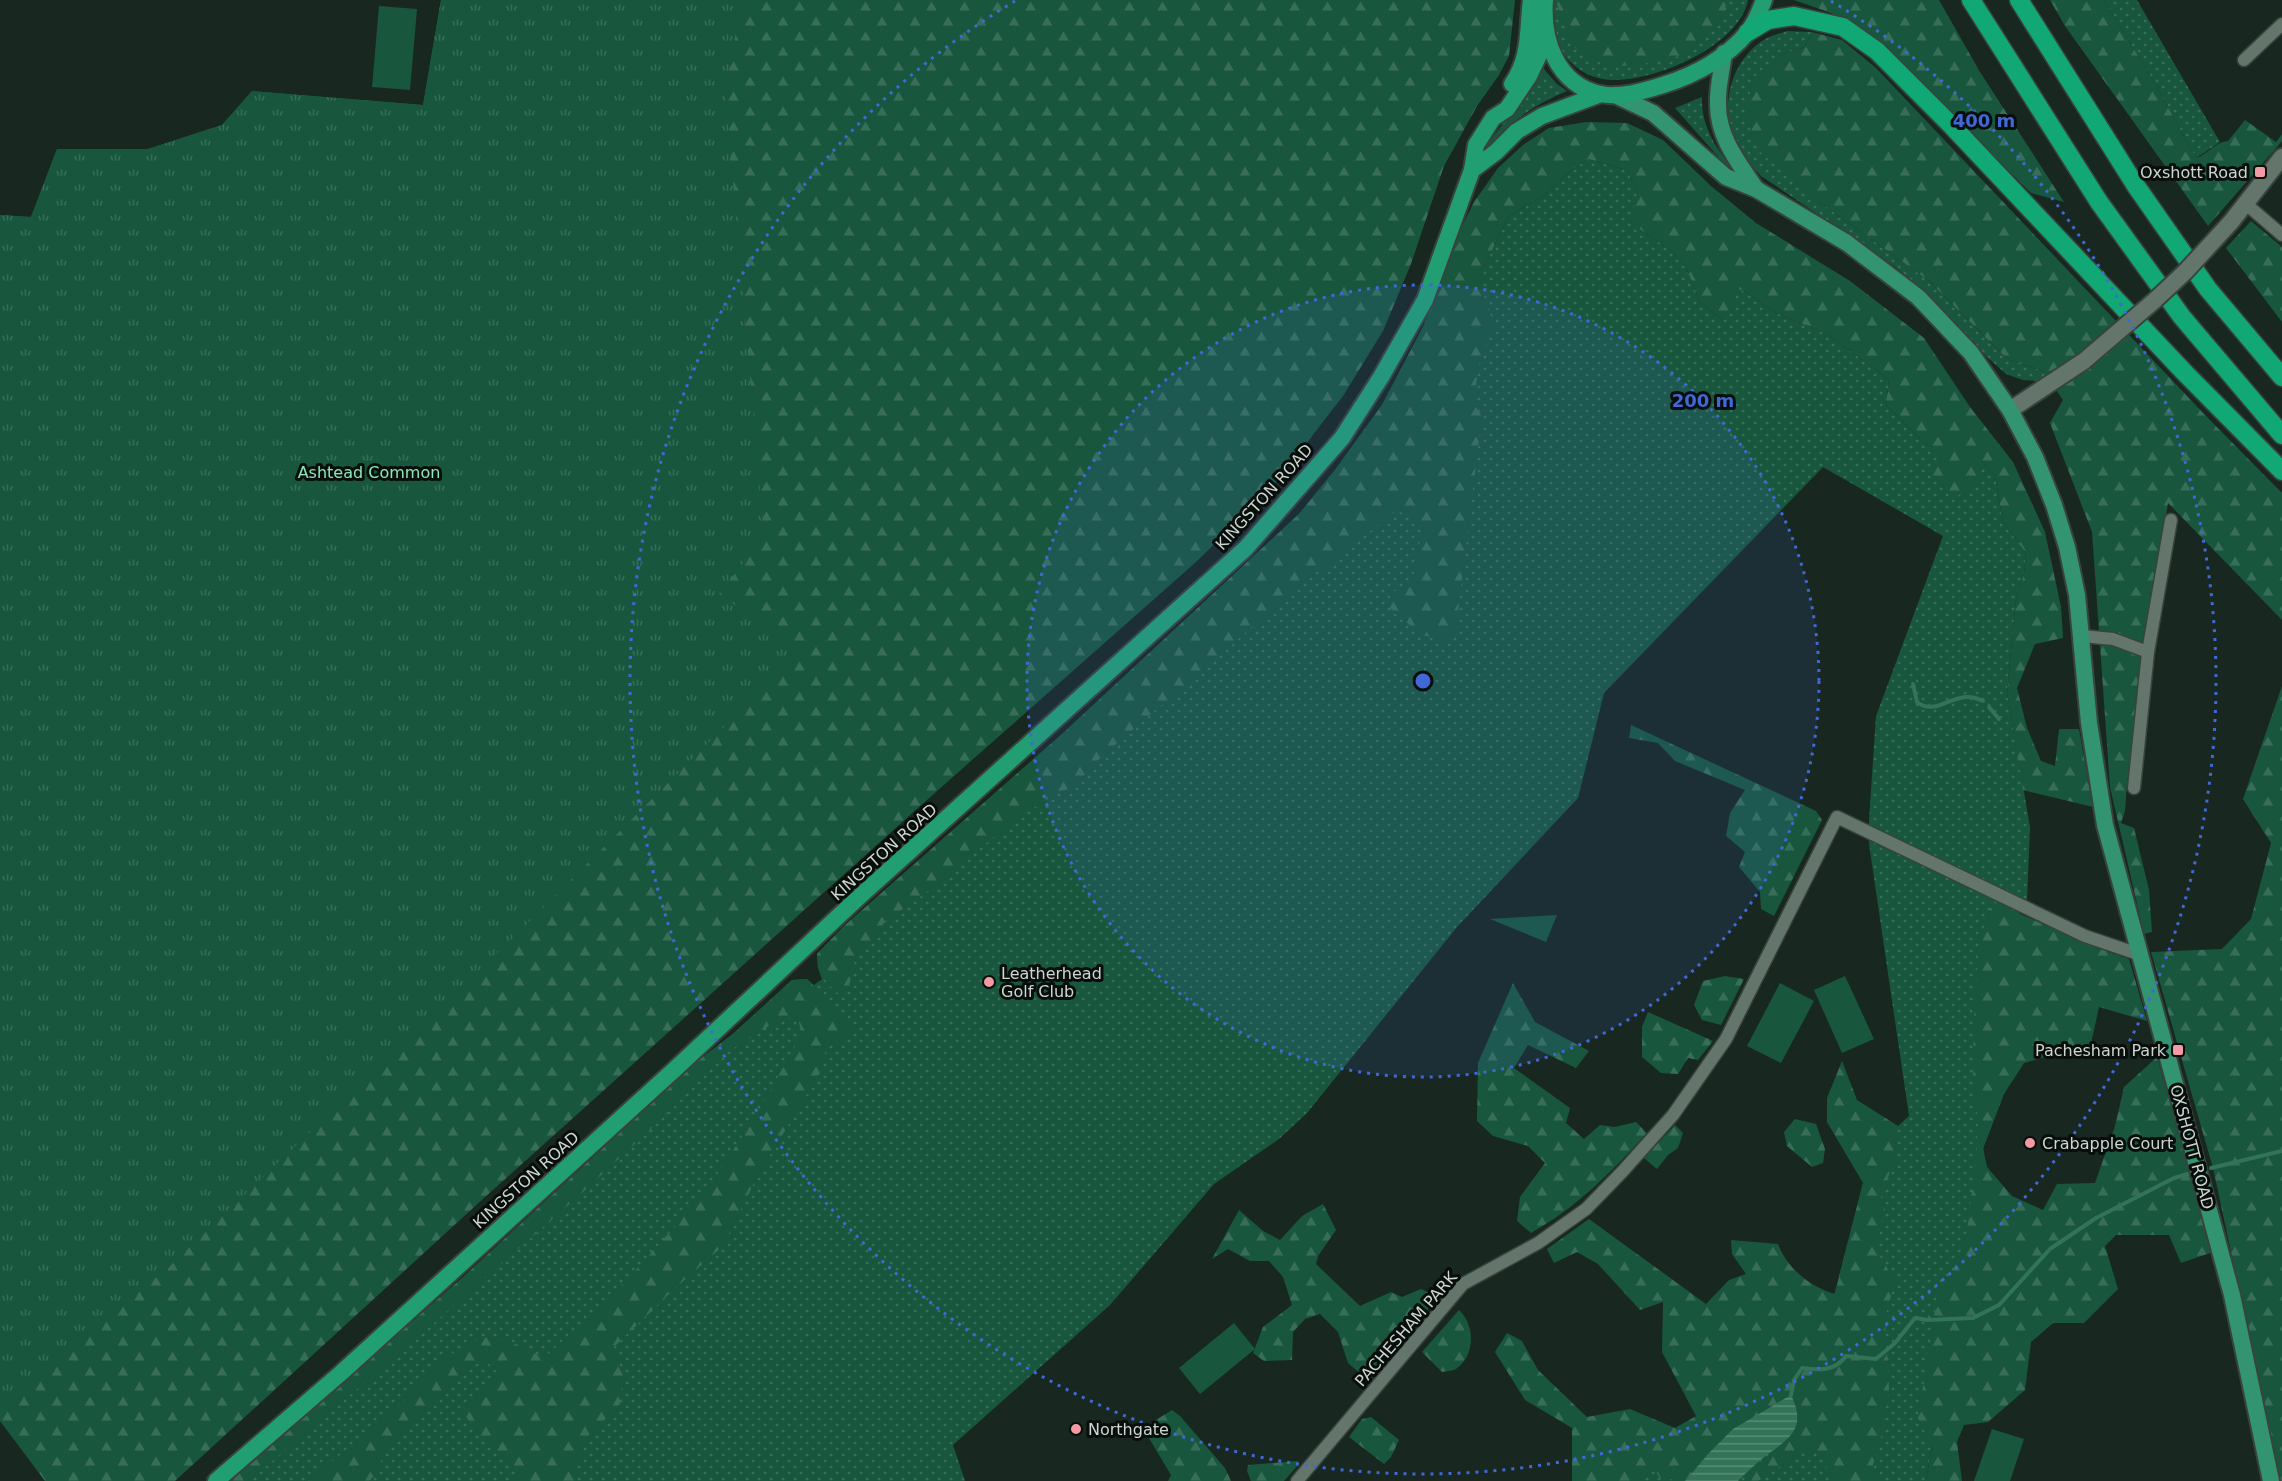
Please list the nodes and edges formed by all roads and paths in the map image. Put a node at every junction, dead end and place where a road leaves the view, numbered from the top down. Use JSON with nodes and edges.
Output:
{"nodes":[{"id":1,"x":1531,"y":0,"type":"edge"},
{"id":2,"x":1545,"y":0,"type":"edge"},
{"id":3,"x":1764,"y":0,"type":"edge"},
{"id":4,"x":1971,"y":0,"type":"edge"},
{"id":5,"x":2019,"y":0,"type":"edge"},
{"id":6,"x":1543,"y":22,"type":"junction"},
{"id":7,"x":2282,"y":24,"type":"edge"},
{"id":8,"x":1748,"y":32,"type":"junction"},
{"id":9,"x":1724,"y":53,"type":"junction"},
{"id":10,"x":2244,"y":60,"type":"dead end"},
{"id":11,"x":1608,"y":95,"type":"junction"},
{"id":12,"x":1493,"y":118,"type":"junction"},
{"id":13,"x":2282,"y":157,"type":"edge"},
{"id":14,"x":1472,"y":170,"type":"junction"},
{"id":15,"x":1756,"y":189,"type":"junction"},
{"id":16,"x":2246,"y":204,"type":"junction"},
{"id":17,"x":2282,"y":235,"type":"edge"},
{"id":18,"x":2282,"y":377,"type":"edge"},
{"id":19,"x":2010,"y":410,"type":"junction"},
{"id":20,"x":2282,"y":435,"type":"edge"},
{"id":21,"x":2282,"y":471,"type":"edge"},
{"id":22,"x":2171,"y":520,"type":"dead end"},
{"id":23,"x":2082,"y":636,"type":"junction"},
{"id":24,"x":2148,"y":652,"type":"junction"},
{"id":25,"x":2134,"y":788,"type":"dead end"},
{"id":26,"x":2138,"y":954,"type":"junction"},
{"id":27,"x":216,"y":1481,"type":"edge"},
{"id":28,"x":1297,"y":1481,"type":"edge"},
{"id":29,"x":2271,"y":1481,"type":"edge"}],
"edges":[{"from":1,"to":12,"type":"highway"},
{"from":2,"to":6,"type":"highway","name":"KINGSTON ROAD"},
{"from":3,"to":8,"type":"highway"},
{"from":4,"to":20,"type":"highway"},
{"from":5,"to":18,"type":"highway"},
{"from":6,"to":11,"type":"highway"},
{"from":6,"to":12,"type":"highway","name":"KINGSTON ROAD"},
{"from":7,"to":10,"type":"street"},
{"from":8,"to":9,"type":"highway"},
{"from":8,"to":21,"type":"highway"},
{"from":9,"to":11,"type":"highway"},
{"from":9,"to":15,"type":"main road","name":"OXSHOTT ROAD"},
{"from":11,"to":14,"type":"highway"},
{"from":11,"to":15,"type":"main road","name":"OXSHOTT ROAD"},
{"from":12,"to":14,"type":"highway","name":"KINGSTON ROAD"},
{"from":13,"to":16,"type":"main road"},
{"from":14,"to":27,"type":"highway","name":"KINGSTON ROAD"},
{"from":15,"to":19,"type":"main road","name":"OXSHOTT ROAD"},
{"from":16,"to":17,"type":"street"},
{"from":16,"to":19,"type":"main road","bridge":true},
{"from":19,"to":23,"type":"main road","name":"OXSHOTT ROAD"},
{"from":22,"to":24,"type":"street"},
{"from":23,"to":24,"type":"street"},
{"from":23,"to":26,"type":"main road","name":"OXSHOTT ROAD"},
{"from":24,"to":25,"type":"street"},
{"from":26,"to":28,"type":"street","name":"PACHESHAM PARK"},
{"from":26,"to":29,"type":"main road","name":"OXSHOTT ROAD"}]}
